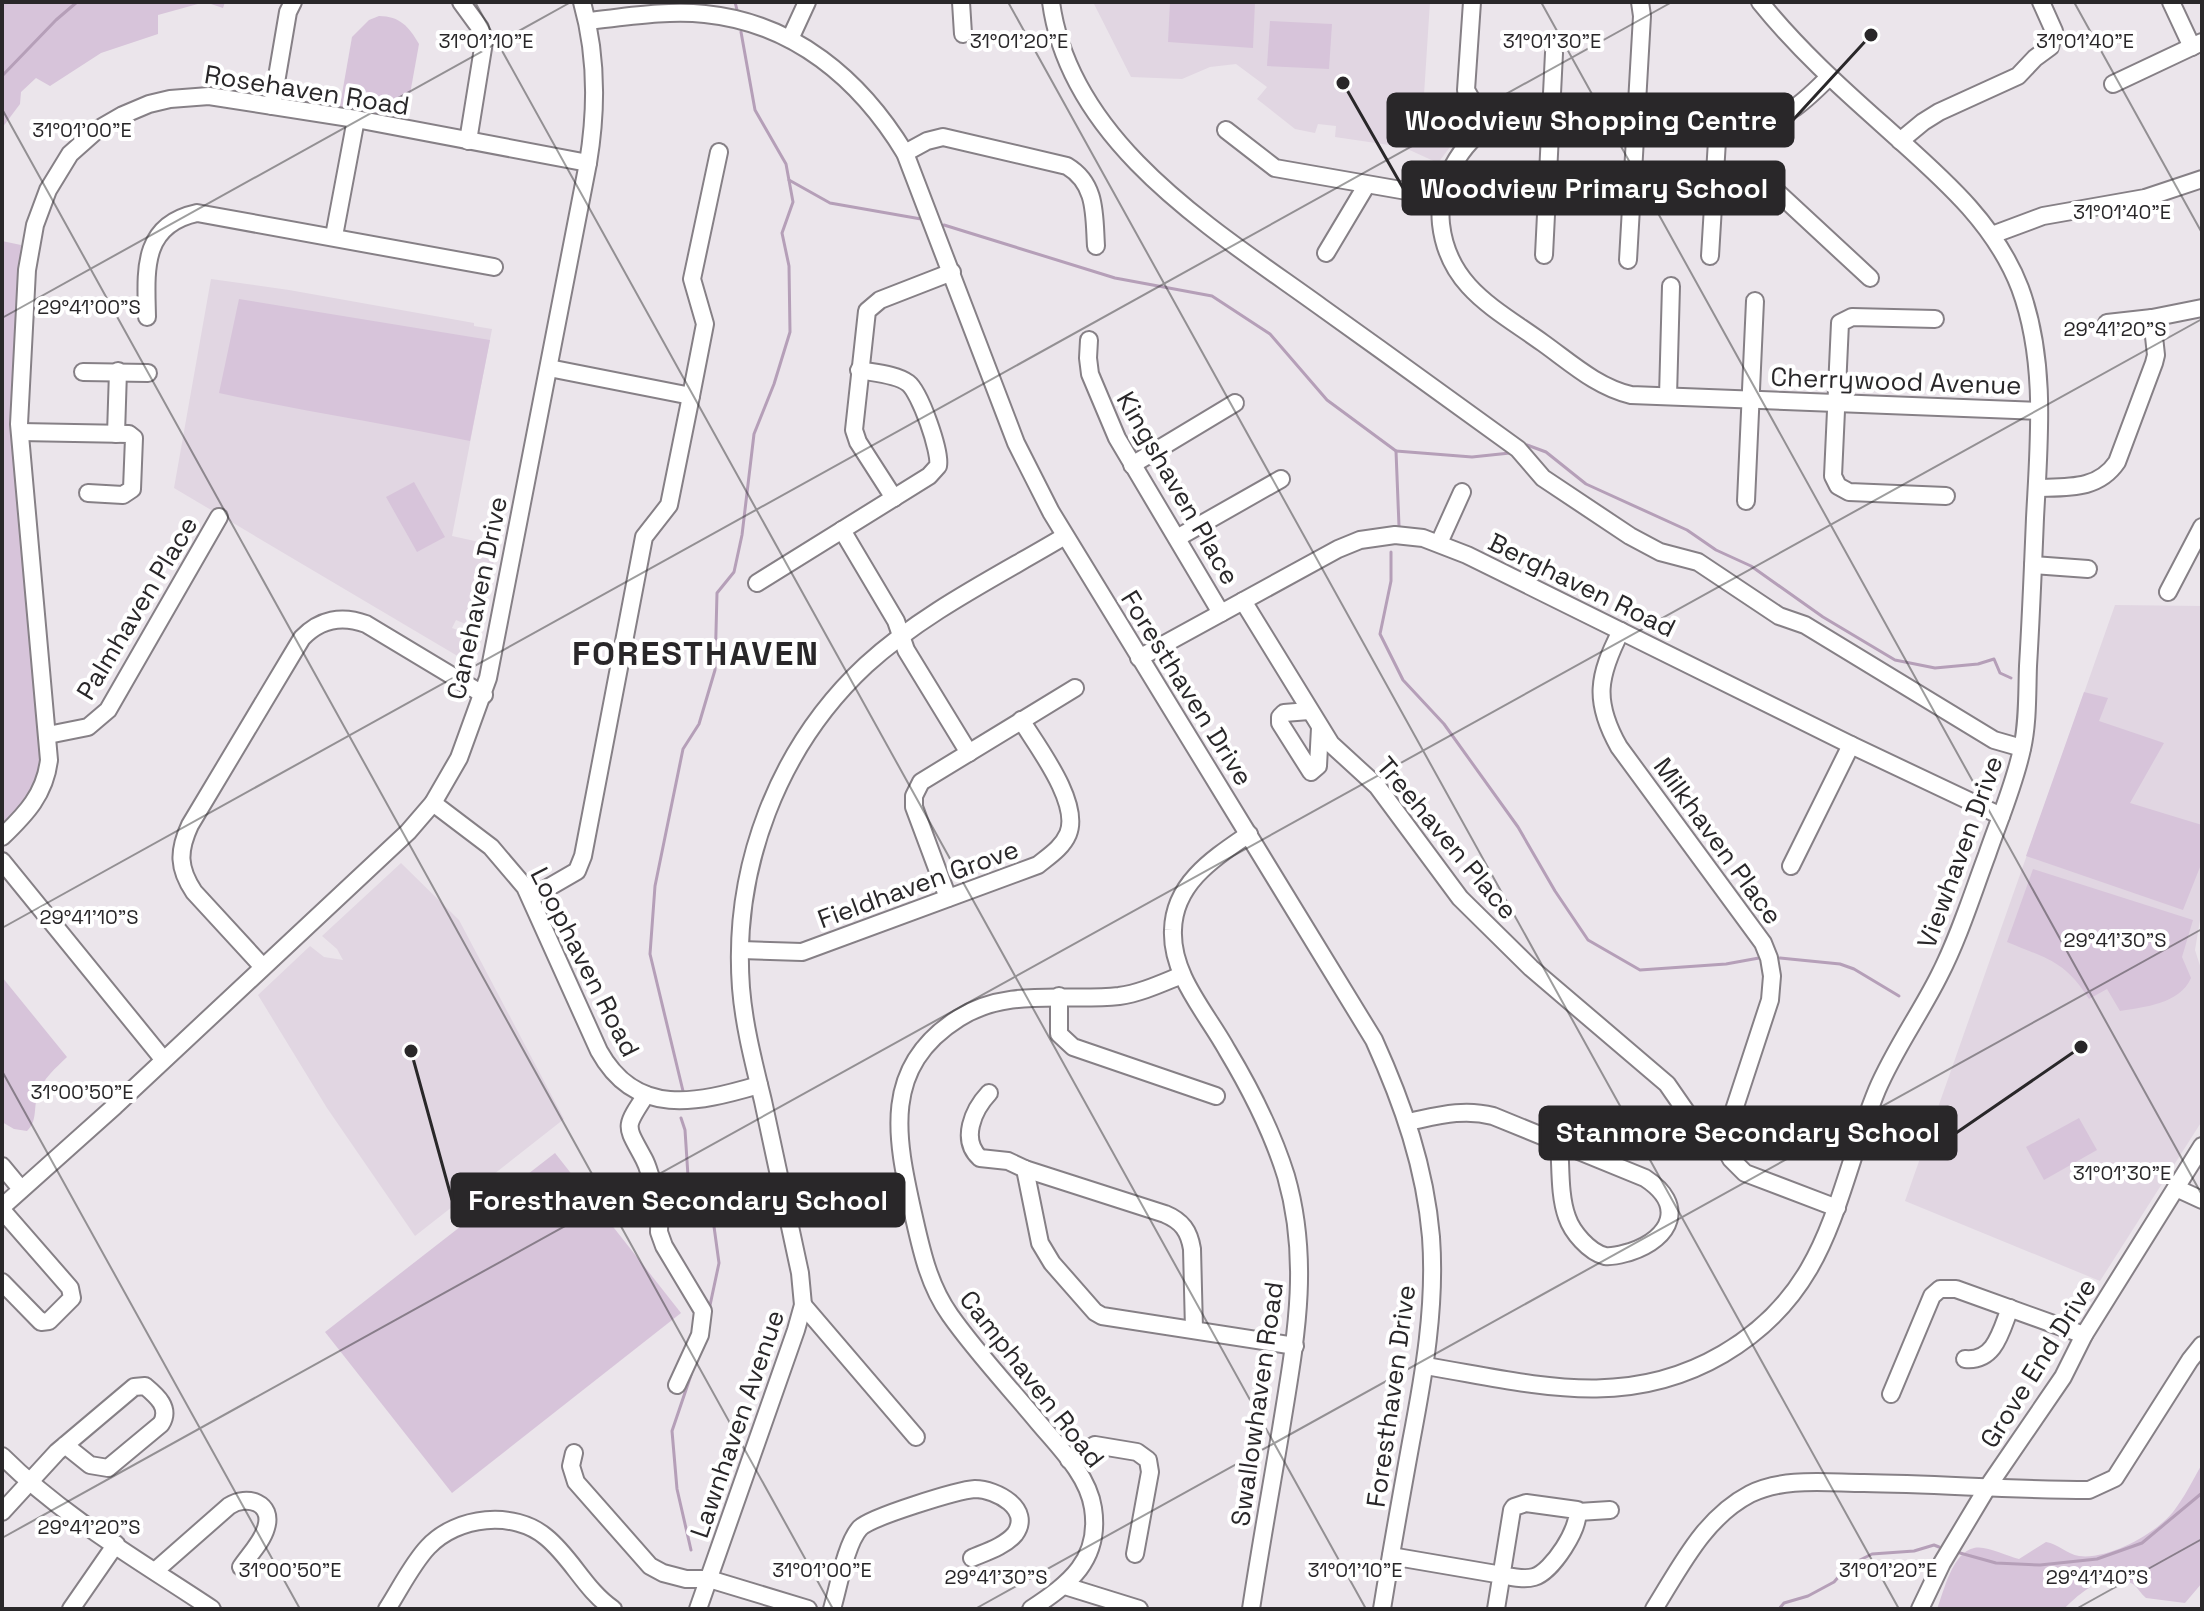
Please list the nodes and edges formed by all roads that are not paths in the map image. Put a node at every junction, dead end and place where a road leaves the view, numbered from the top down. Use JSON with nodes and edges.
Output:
{"nodes":[{"id":1,"x":293,"y":2,"type":"edge"},
{"id":2,"x":461,"y":2,"type":"edge"},
{"id":3,"x":582,"y":2,"type":"edge"},
{"id":4,"x":807,"y":2,"type":"edge"},
{"id":5,"x":961,"y":2,"type":"edge"},
{"id":6,"x":1051,"y":2,"type":"edge"},
{"id":7,"x":1472,"y":2,"type":"edge"},
{"id":8,"x":1640,"y":2,"type":"edge"},
{"id":9,"x":2041,"y":2,"type":"edge"},
{"id":10,"x":2171,"y":2,"type":"edge"},
{"id":11,"x":1767,"y":5,"type":"edge"},
{"id":12,"x":588,"y":21,"type":"junction"},
{"id":13,"x":963,"y":34,"type":"dead end"},
{"id":14,"x":790,"y":39,"type":"junction"},
{"id":15,"x":2197,"y":45,"type":"edge"},
{"id":16,"x":1554,"y":53,"type":"dead end"},
{"id":17,"x":1829,"y":77,"type":"junction"},
{"id":18,"x":2113,"y":84,"type":"dead end"},
{"id":19,"x":272,"y":106,"type":"junction"},
{"id":20,"x":1550,"y":112,"type":"junction"},
{"id":21,"x":356,"y":119,"type":"junction"},
{"id":22,"x":1635,"y":119,"type":"junction"},
{"id":23,"x":1718,"y":124,"type":"junction"},
{"id":24,"x":1487,"y":127,"type":"junction"},
{"id":25,"x":1226,"y":130,"type":"dead end"},
{"id":26,"x":468,"y":141,"type":"junction"},
{"id":27,"x":1900,"y":141,"type":"junction"},
{"id":28,"x":719,"y":152,"type":"dead end"},
{"id":29,"x":905,"y":153,"type":"junction"},
{"id":30,"x":588,"y":163,"type":"junction"},
{"id":31,"x":1716,"y":176,"type":"junction"},
{"id":32,"x":2202,"y":179,"type":"edge"},
{"id":33,"x":1366,"y":186,"type":"junction"},
{"id":34,"x":1441,"y":197,"type":"junction"},
{"id":35,"x":1992,"y":235,"type":"junction"},
{"id":36,"x":334,"y":236,"type":"junction"},
{"id":37,"x":1096,"y":246,"type":"dead end"},
{"id":38,"x":1326,"y":253,"type":"dead end"},
{"id":39,"x":1544,"y":255,"type":"dead end"},
{"id":40,"x":1710,"y":256,"type":"dead end"},
{"id":41,"x":1628,"y":260,"type":"dead end"},
{"id":42,"x":494,"y":267,"type":"dead end"},
{"id":43,"x":952,"y":272,"type":"junction"},
{"id":44,"x":1870,"y":278,"type":"dead end"},
{"id":45,"x":1671,"y":286,"type":"dead end"},
{"id":46,"x":1755,"y":301,"type":"dead end"},
{"id":47,"x":2202,"y":308,"type":"edge"},
{"id":48,"x":147,"y":317,"type":"dead end"},
{"id":49,"x":2152,"y":318,"type":"junction"},
{"id":50,"x":1935,"y":319,"type":"dead end"},
{"id":51,"x":2107,"y":323,"type":"dead end"},
{"id":52,"x":1089,"y":340,"type":"dead end"},
{"id":53,"x":549,"y":368,"type":"junction"},
{"id":54,"x":859,"y":370,"type":"junction"},
{"id":55,"x":118,"y":371,"type":"junction"},
{"id":56,"x":83,"y":372,"type":"dead end"},
{"id":57,"x":148,"y":373,"type":"dead end"},
{"id":58,"x":691,"y":396,"type":"junction"},
{"id":59,"x":1668,"y":396,"type":"junction"},
{"id":60,"x":1752,"y":400,"type":"junction"},
{"id":61,"x":1235,"y":403,"type":"dead end"},
{"id":62,"x":1835,"y":404,"type":"junction"},
{"id":63,"x":2039,"y":411,"type":"junction"},
{"id":64,"x":20,"y":432,"type":"junction"},
{"id":65,"x":116,"y":434,"type":"junction"},
{"id":66,"x":1132,"y":465,"type":"junction"},
{"id":67,"x":1281,"y":479,"type":"dead end"},
{"id":68,"x":2037,"y":488,"type":"junction"},
{"id":69,"x":1462,"y":492,"type":"dead end"},
{"id":70,"x":88,"y":493,"type":"dead end"},
{"id":71,"x":1946,"y":496,"type":"dead end"},
{"id":72,"x":894,"y":498,"type":"junction"},
{"id":73,"x":1746,"y":501,"type":"dead end"},
{"id":74,"x":219,"y":517,"type":"dead end"},
{"id":75,"x":2202,"y":527,"type":"edge"},
{"id":76,"x":842,"y":530,"type":"junction"},
{"id":77,"x":1065,"y":536,"type":"junction"},
{"id":78,"x":1177,"y":538,"type":"junction"},
{"id":79,"x":1439,"y":543,"type":"junction"},
{"id":80,"x":2033,"y":565,"type":"junction"},
{"id":81,"x":2088,"y":569,"type":"dead end"},
{"id":82,"x":757,"y":583,"type":"dead end"},
{"id":83,"x":2168,"y":592,"type":"dead end"},
{"id":84,"x":1243,"y":601,"type":"junction"},
{"id":85,"x":1221,"y":613,"type":"junction"},
{"id":86,"x":1621,"y":631,"type":"junction"},
{"id":87,"x":900,"y":638,"type":"junction"},
{"id":88,"x":1139,"y":658,"type":"junction"},
{"id":89,"x":1075,"y":688,"type":"dead end"},
{"id":90,"x":484,"y":695,"type":"junction"},
{"id":91,"x":1309,"y":711,"type":"junction"},
{"id":92,"x":1021,"y":720,"type":"junction"},
{"id":93,"x":1320,"y":728,"type":"junction"},
{"id":94,"x":48,"y":735,"type":"junction"},
{"id":95,"x":1851,"y":745,"type":"junction"},
{"id":96,"x":2022,"y":748,"type":"junction"},
{"id":97,"x":969,"y":753,"type":"junction"},
{"id":98,"x":433,"y":803,"type":"junction"},
{"id":99,"x":2001,"y":816,"type":"junction"},
{"id":100,"x":1249,"y":834,"type":"junction"},
{"id":101,"x":2,"y":837,"type":"edge"},
{"id":102,"x":2,"y":861,"type":"edge"},
{"id":103,"x":1791,"y":866,"type":"dead end"},
{"id":104,"x":532,"y":897,"type":"junction"},
{"id":105,"x":948,"y":898,"type":"junction"},
{"id":106,"x":741,"y":950,"type":"junction"},
{"id":107,"x":263,"y":967,"type":"junction"},
{"id":108,"x":1182,"y":975,"type":"junction"},
{"id":109,"x":1059,"y":996,"type":"junction"},
{"id":110,"x":163,"y":1059,"type":"junction"},
{"id":111,"x":759,"y":1085,"type":"junction"},
{"id":112,"x":989,"y":1093,"type":"dead end"},
{"id":113,"x":646,"y":1095,"type":"junction"},
{"id":114,"x":1216,"y":1096,"type":"dead end"},
{"id":115,"x":1408,"y":1122,"type":"junction"},
{"id":116,"x":1719,"y":1131,"type":"junction"},
{"id":117,"x":1559,"y":1143,"type":"junction"},
{"id":118,"x":2202,"y":1146,"type":"edge"},
{"id":119,"x":2,"y":1166,"type":"edge"},
{"id":120,"x":1025,"y":1169,"type":"junction"},
{"id":121,"x":2176,"y":1188,"type":"junction"},
{"id":122,"x":21,"y":1189,"type":"junction"},
{"id":123,"x":2202,"y":1200,"type":"edge"},
{"id":124,"x":1837,"y":1208,"type":"junction"},
{"id":125,"x":2,"y":1209,"type":"edge"},
{"id":126,"x":2,"y":1282,"type":"edge"},
{"id":127,"x":803,"y":1305,"type":"junction"},
{"id":128,"x":2010,"y":1308,"type":"junction"},
{"id":129,"x":1194,"y":1329,"type":"junction"},
{"id":130,"x":2084,"y":1335,"type":"junction"},
{"id":131,"x":2202,"y":1345,"type":"edge"},
{"id":132,"x":1295,"y":1346,"type":"junction"},
{"id":133,"x":1965,"y":1359,"type":"dead end"},
{"id":134,"x":1425,"y":1366,"type":"junction"},
{"id":135,"x":677,"y":1385,"type":"dead end"},
{"id":136,"x":1891,"y":1394,"type":"dead end"},
{"id":137,"x":916,"y":1437,"type":"dead end"},
{"id":138,"x":65,"y":1445,"type":"junction"},
{"id":139,"x":574,"y":1453,"type":"dead end"},
{"id":140,"x":2,"y":1456,"type":"edge"},
{"id":141,"x":1069,"y":1460,"type":"junction"},
{"id":142,"x":28,"y":1482,"type":"junction"},
{"id":143,"x":1987,"y":1488,"type":"junction"},
{"id":144,"x":1610,"y":1510,"type":"dead end"},
{"id":145,"x":2,"y":1512,"type":"edge"},
{"id":146,"x":1578,"y":1512,"type":"junction"},
{"id":147,"x":116,"y":1544,"type":"junction"},
{"id":148,"x":1135,"y":1554,"type":"dead end"},
{"id":149,"x":1391,"y":1556,"type":"junction"},
{"id":150,"x":972,"y":1558,"type":"dead end"},
{"id":151,"x":241,"y":1567,"type":"dead end"},
{"id":152,"x":155,"y":1571,"type":"junction"},
{"id":153,"x":1502,"y":1575,"type":"junction"},
{"id":154,"x":709,"y":1579,"type":"junction"},
{"id":155,"x":1065,"y":1586,"type":"junction"},
{"id":156,"x":775,"y":1604,"type":"edge"},
{"id":157,"x":71,"y":1609,"type":"edge"},
{"id":158,"x":212,"y":1609,"type":"edge"},
{"id":159,"x":387,"y":1609,"type":"edge"},
{"id":160,"x":613,"y":1609,"type":"edge"},
{"id":161,"x":698,"y":1609,"type":"edge"},
{"id":162,"x":808,"y":1609,"type":"edge"},
{"id":163,"x":832,"y":1609,"type":"edge"},
{"id":164,"x":1031,"y":1609,"type":"edge"},
{"id":165,"x":1139,"y":1609,"type":"edge"},
{"id":166,"x":1251,"y":1609,"type":"edge"},
{"id":167,"x":1382,"y":1609,"type":"edge"},
{"id":168,"x":1496,"y":1609,"type":"edge"},
{"id":169,"x":1654,"y":1609,"type":"edge"},
{"id":170,"x":1920,"y":1609,"type":"edge"}],
"edges":[{"from":1,"to":19,"type":"street"},
{"from":2,"to":26,"type":"street"},
{"from":3,"to":12,"type":"street","name":"Canehaven Drive"},
{"from":4,"to":14,"type":"street"},
{"from":5,"to":13,"type":"street"},
{"from":6,"to":96,"type":"street"},
{"from":7,"to":24,"type":"street"},
{"from":8,"to":22,"type":"street"},
{"from":9,"to":27,"type":"street"},
{"from":10,"to":15,"type":"street"},
{"from":11,"to":17,"type":"street","name":"Viewhaven Drive"},
{"from":12,"to":14,"type":"street","name":"Foresthaven Drive"},
{"from":12,"to":30,"type":"street","name":"Canehaven Drive"},
{"from":14,"to":29,"type":"street","name":"Foresthaven Drive"},
{"from":15,"to":18,"type":"street"},
{"from":16,"to":20,"type":"street"},
{"from":17,"to":23,"type":"street","name":"Cherrywood Avenue"},
{"from":17,"to":27,"type":"street","name":"Viewhaven Drive"},
{"from":19,"to":21,"type":"street","name":"Rosehaven Road"},
{"from":19,"to":64,"type":"street","name":"Rosehaven Road"},
{"from":20,"to":22,"type":"street","name":"Cherrywood Avenue"},
{"from":20,"to":24,"type":"street","name":"Cherrywood Avenue"},
{"from":20,"to":39,"type":"street"},
{"from":21,"to":26,"type":"street","name":"Rosehaven Road"},
{"from":21,"to":36,"type":"street"},
{"from":22,"to":23,"type":"street","name":"Cherrywood Avenue"},
{"from":22,"to":41,"type":"street"},
{"from":23,"to":31,"type":"street"},
{"from":24,"to":34,"type":"street","name":"Cherrywood Avenue"},
{"from":25,"to":33,"type":"street"},
{"from":26,"to":30,"type":"street","name":"Rosehaven Road"},
{"from":27,"to":35,"type":"street","name":"Viewhaven Drive"},
{"from":28,"to":58,"type":"street"},
{"from":29,"to":37,"type":"street"},
{"from":29,"to":43,"type":"street","name":"Foresthaven Drive"},
{"from":30,"to":53,"type":"street","name":"Canehaven Drive"},
{"from":31,"to":40,"type":"street"},
{"from":31,"to":44,"type":"street"},
{"from":32,"to":35,"type":"street"},
{"from":33,"to":34,"type":"street"},
{"from":33,"to":38,"type":"street"},
{"from":34,"to":59,"type":"street","name":"Cherrywood Avenue"},
{"from":35,"to":63,"type":"street","name":"Viewhaven Drive"},
{"from":36,"to":42,"type":"street"},
{"from":36,"to":48,"type":"street"},
{"from":43,"to":54,"type":"street"},
{"from":43,"to":77,"type":"street","name":"Foresthaven Drive"},
{"from":45,"to":59,"type":"street"},
{"from":46,"to":60,"type":"street","name":"Cherrywood Avenue"},
{"from":47,"to":49,"type":"street"},
{"from":49,"to":51,"type":"street"},
{"from":49,"to":68,"type":"street"},
{"from":50,"to":62,"type":"street"},
{"from":52,"to":66,"type":"street","name":"Kingshaven Place"},
{"from":53,"to":58,"type":"street"},
{"from":53,"to":90,"type":"street","name":"Canehaven Drive"},
{"from":54,"to":72,"type":"street"},
{"from":54,"to":72,"type":"street"},
{"from":55,"to":56,"type":"street"},
{"from":55,"to":57,"type":"street"},
{"from":55,"to":65,"type":"street"},
{"from":58,"to":104,"type":"street"},
{"from":59,"to":60,"type":"street","name":"Cherrywood Avenue"},
{"from":60,"to":62,"type":"street","name":"Cherrywood Avenue"},
{"from":60,"to":73,"type":"street","name":"Cherrywood Avenue"},
{"from":61,"to":66,"type":"street"},
{"from":62,"to":63,"type":"street","name":"Cherrywood Avenue"},
{"from":62,"to":71,"type":"street"},
{"from":63,"to":68,"type":"street","name":"Viewhaven Drive"},
{"from":64,"to":65,"type":"street"},
{"from":64,"to":94,"type":"street","name":"Rosehaven Road"},
{"from":65,"to":70,"type":"street"},
{"from":66,"to":78,"type":"street","name":"Kingshaven Place"},
{"from":67,"to":78,"type":"street"},
{"from":68,"to":80,"type":"street","name":"Viewhaven Drive"},
{"from":69,"to":79,"type":"street"},
{"from":72,"to":76,"type":"street"},
{"from":74,"to":94,"type":"street","name":"Palmhaven Place"},
{"from":75,"to":83,"type":"street"},
{"from":76,"to":82,"type":"street"},
{"from":76,"to":87,"type":"street"},
{"from":77,"to":87,"type":"street","name":"Lawnhaven Avenue"},
{"from":77,"to":88,"type":"street","name":"Foresthaven Drive"},
{"from":78,"to":85,"type":"street","name":"Kingshaven Place"},
{"from":79,"to":84,"type":"street","name":"Berghaven Road"},
{"from":79,"to":86,"type":"street","name":"Berghaven Road"},
{"from":80,"to":81,"type":"street"},
{"from":80,"to":96,"type":"street","name":"Viewhaven Drive"},
{"from":84,"to":85,"type":"street","name":"Berghaven Road"},
{"from":84,"to":91,"type":"street","name":"Treehaven Place"},
{"from":85,"to":88,"type":"street","name":"Berghaven Road"},
{"from":86,"to":95,"type":"street","name":"Berghaven Road"},
{"from":86,"to":116,"type":"street","name":"Milkhaven Place"},
{"from":87,"to":97,"type":"street"},
{"from":87,"to":106,"type":"street","name":"Lawnhaven Avenue"},
{"from":88,"to":100,"type":"street","name":"Foresthaven Drive"},
{"from":89,"to":92,"type":"street"},
{"from":90,"to":98,"type":"street","name":"Canehaven Drive"},
{"from":90,"to":107,"type":"street"},
{"from":91,"to":93,"type":"street","name":"Treehaven Place"},
{"from":91,"to":93,"type":"street"},
{"from":92,"to":97,"type":"street"},
{"from":92,"to":105,"type":"street","name":"Fieldhaven Grove"},
{"from":93,"to":116,"type":"street","name":"Treehaven Place"},
{"from":94,"to":101,"type":"street","name":"Rosehaven Road"},
{"from":95,"to":99,"type":"street","name":"Berghaven Road"},
{"from":95,"to":103,"type":"street"},
{"from":96,"to":99,"type":"street","name":"Viewhaven Drive"},
{"from":97,"to":105,"type":"street"},
{"from":98,"to":104,"type":"street","name":"Loophaven Road"},
{"from":98,"to":107,"type":"street","name":"Canehaven Drive"},
{"from":99,"to":124,"type":"street","name":"Viewhaven Drive"},
{"from":100,"to":108,"type":"street","name":"Swallowhaven Road"},
{"from":100,"to":115,"type":"street","name":"Foresthaven Drive"},
{"from":102,"to":110,"type":"street"},
{"from":104,"to":113,"type":"street","name":"Loophaven Road"},
{"from":105,"to":106,"type":"street","name":"Fieldhaven Grove"},
{"from":106,"to":111,"type":"street","name":"Lawnhaven Avenue"},
{"from":107,"to":110,"type":"street","name":"Canehaven Drive"},
{"from":108,"to":109,"type":"street","name":"Camphaven Road"},
{"from":108,"to":132,"type":"street","name":"Swallowhaven Road"},
{"from":109,"to":114,"type":"street"},
{"from":109,"to":141,"type":"street","name":"Camphaven Road"},
{"from":110,"to":122,"type":"street","name":"Canehaven Drive"},
{"from":111,"to":113,"type":"street","name":"Loophaven Road"},
{"from":111,"to":127,"type":"street","name":"Lawnhaven Avenue"},
{"from":112,"to":120,"type":"street"},
{"from":113,"to":135,"type":"street"},
{"from":115,"to":117,"type":"street"},
{"from":115,"to":134,"type":"street","name":"Foresthaven Drive"},
{"from":116,"to":124,"type":"street"},
{"from":117,"to":117,"type":"street"},
{"from":118,"to":121,"type":"street","name":"Grove End Drive"},
{"from":119,"to":122,"type":"street"},
{"from":120,"to":129,"type":"street"},
{"from":120,"to":129,"type":"street"},
{"from":121,"to":123,"type":"street"},
{"from":121,"to":130,"type":"street","name":"Grove End Drive"},
{"from":122,"to":125,"type":"street","name":"Canehaven Drive"},
{"from":124,"to":134,"type":"street","name":"Viewhaven Drive"},
{"from":125,"to":126,"type":"street"},
{"from":127,"to":137,"type":"street"},
{"from":127,"to":154,"type":"street","name":"Lawnhaven Avenue"},
{"from":128,"to":130,"type":"street"},
{"from":128,"to":133,"type":"street"},
{"from":128,"to":136,"type":"street"},
{"from":129,"to":132,"type":"street"},
{"from":130,"to":143,"type":"street","name":"Grove End Drive"},
{"from":131,"to":143,"type":"street"},
{"from":132,"to":166,"type":"street","name":"Swallowhaven Road"},
{"from":134,"to":149,"type":"street","name":"Foresthaven Drive"},
{"from":138,"to":138,"type":"street"},
{"from":138,"to":142,"type":"street"},
{"from":139,"to":154,"type":"street"},
{"from":140,"to":142,"type":"street"},
{"from":141,"to":148,"type":"street"},
{"from":141,"to":155,"type":"street","name":"Camphaven Road"},
{"from":142,"to":145,"type":"street"},
{"from":142,"to":147,"type":"street"},
{"from":143,"to":169,"type":"street"},
{"from":143,"to":170,"type":"street","name":"Grove End Drive"},
{"from":144,"to":146,"type":"street"},
{"from":146,"to":153,"type":"street"},
{"from":146,"to":153,"type":"street"},
{"from":147,"to":152,"type":"street"},
{"from":147,"to":157,"type":"street"},
{"from":149,"to":153,"type":"street"},
{"from":149,"to":167,"type":"street","name":"Foresthaven Drive"},
{"from":150,"to":163,"type":"street"},
{"from":151,"to":152,"type":"street"},
{"from":152,"to":158,"type":"street"},
{"from":153,"to":168,"type":"street"},
{"from":154,"to":156,"type":"street"},
{"from":154,"to":161,"type":"street","name":"Lawnhaven Avenue"},
{"from":155,"to":164,"type":"street","name":"Camphaven Road"},
{"from":155,"to":165,"type":"street"},
{"from":156,"to":162,"type":"street"},
{"from":159,"to":160,"type":"street"}]}
